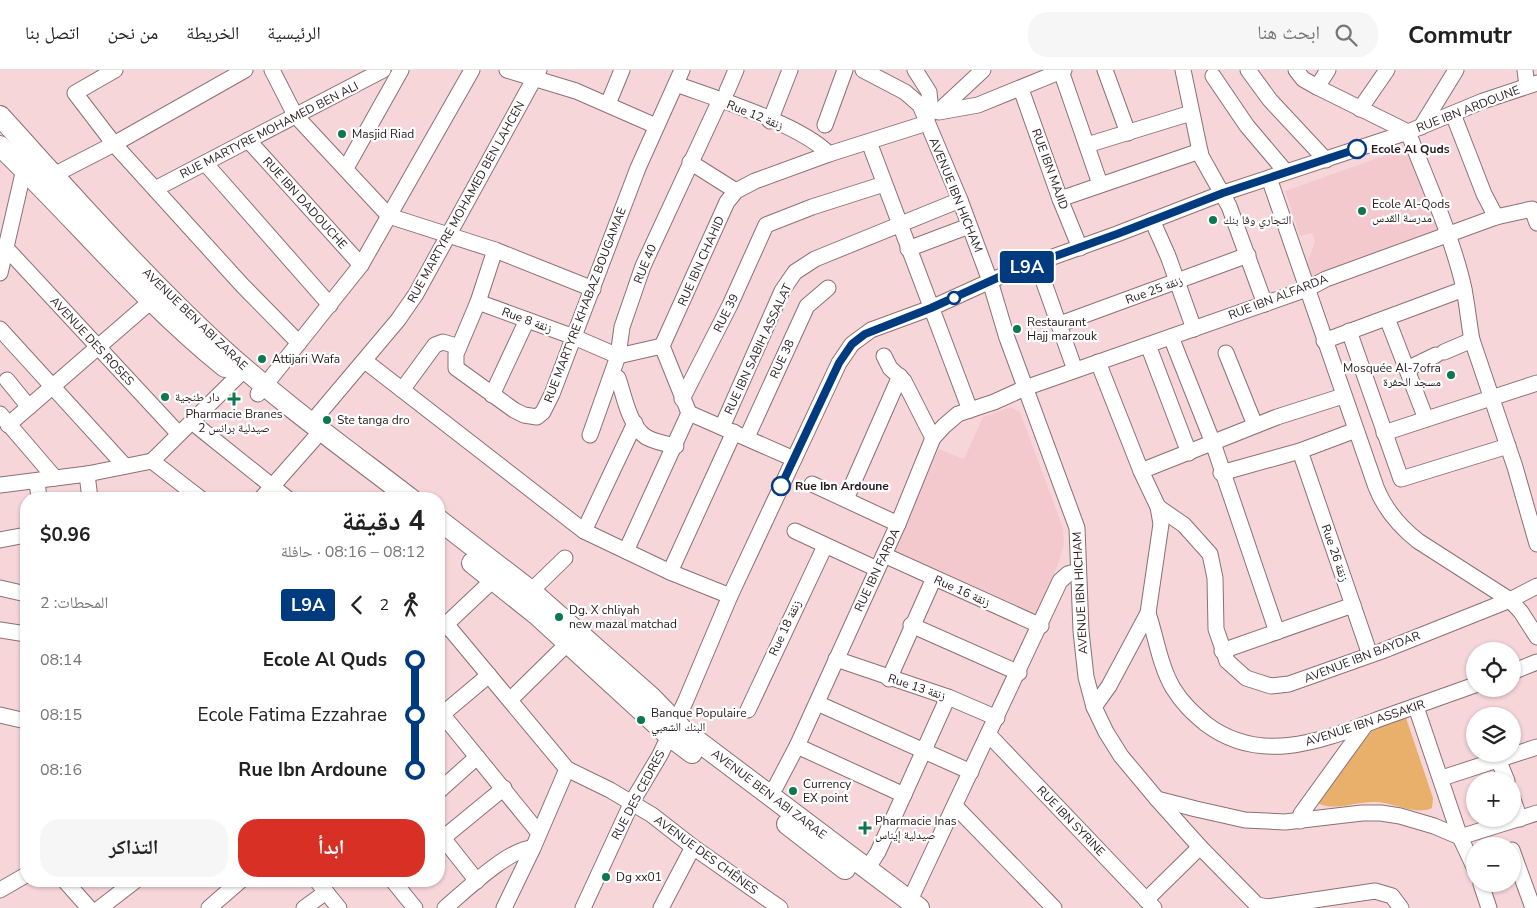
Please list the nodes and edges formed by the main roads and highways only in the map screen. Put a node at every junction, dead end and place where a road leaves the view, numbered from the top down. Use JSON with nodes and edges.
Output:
{"nodes":[{"id":1,"x":0,"y":116,"type":"edge"},
{"id":2,"x":0,"y":146,"type":"edge"},
{"id":3,"x":46,"y":179,"type":"junction"},
{"id":4,"x":313,"y":431,"type":"junction"},
{"id":5,"x":383,"y":492,"type":"edge"},
{"id":6,"x":401,"y":492,"type":"edge"},
{"id":7,"x":445,"y":525,"type":"edge"},
{"id":8,"x":445,"y":542,"type":"edge"},
{"id":9,"x":672,"y":729,"type":"junction"},
{"id":10,"x":909,"y":906,"type":"edge"}],
"edges":[{"from":1,"to":3,"type":"main road","name":"AVENUE BEN ABI ZARAE"},
{"from":2,"to":3,"type":"main road","name":"AVENUE BEN ABI ZARAE"},
{"from":3,"to":4,"type":"main road","name":"AVENUE BEN ABI ZARAE"},
{"from":4,"to":5,"type":"main road","name":"AVENUE BEN ABI ZARAE"},
{"from":4,"to":6,"type":"main road","name":"AVENUE BEN ABI ZARAE"},
{"from":7,"to":9,"type":"main road","name":"AVENUE BEN ABI ZARAE"},
{"from":8,"to":9,"type":"main road","name":"AVENUE BEN ABI ZARAE"},
{"from":9,"to":10,"type":"main road","name":"AVENUE BEN ABI ZARAE"},
{"from":9,"to":10,"type":"main road","name":"AVENUE BEN ABI ZARAE"}]}
